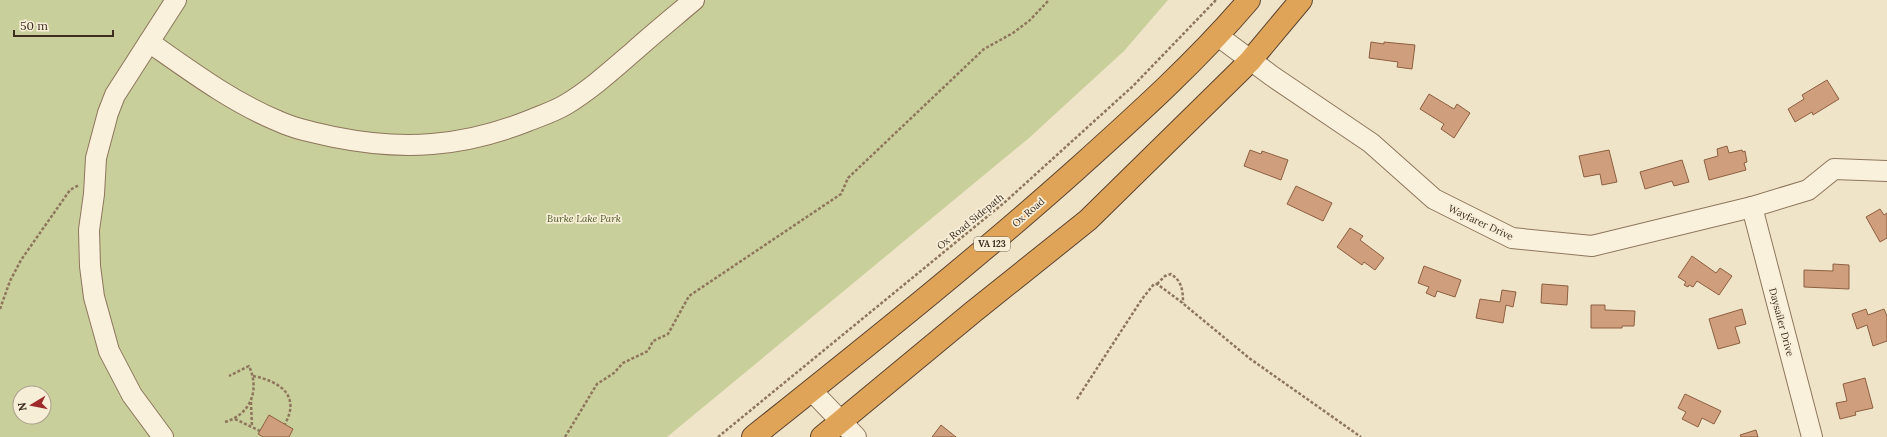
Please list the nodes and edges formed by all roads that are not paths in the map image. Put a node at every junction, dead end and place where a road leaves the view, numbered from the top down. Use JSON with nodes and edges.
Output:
{"nodes":[{"id":1,"x":176,"y":0,"type":"edge"},
{"id":2,"x":694,"y":0,"type":"edge"},
{"id":3,"x":1249,"y":0,"type":"edge"},
{"id":4,"x":1301,"y":0,"type":"edge"},
{"id":5,"x":1218,"y":36,"type":"junction"},
{"id":6,"x":149,"y":42,"type":"junction"},
{"id":7,"x":1250,"y":61,"type":"junction"},
{"id":8,"x":1887,"y":171,"type":"edge"},
{"id":9,"x":1752,"y":207,"type":"junction"},
{"id":10,"x":812,"y":390,"type":"junction"},
{"id":11,"x":841,"y":422,"type":"junction"},
{"id":12,"x":163,"y":437,"type":"edge"},
{"id":13,"x":753,"y":437,"type":"edge"},
{"id":14,"x":822,"y":437,"type":"edge"},
{"id":15,"x":856,"y":437,"type":"edge"},
{"id":16,"x":1812,"y":437,"type":"edge"}],
"edges":[{"from":1,"to":6,"type":"street"},
{"from":2,"to":6,"type":"street"},
{"from":3,"to":5,"type":"highway","name":"Ox Road","number":"VA 123"},
{"from":4,"to":7,"type":"highway"},
{"from":5,"to":7,"type":"street","name":"Wayfarer Drive"},
{"from":5,"to":10,"type":"highway","name":"Ox Road","number":"VA 123"},
{"from":6,"to":12,"type":"street"},
{"from":7,"to":9,"type":"street","name":"Wayfarer Drive"},
{"from":7,"to":11,"type":"highway"},
{"from":8,"to":9,"type":"street","name":"Wayfarer Drive"},
{"from":9,"to":16,"type":"street","name":"Daysailer Drive"},
{"from":10,"to":11,"type":"street"},
{"from":10,"to":13,"type":"highway","name":"Ox Road","number":"VA 123"},
{"from":11,"to":14,"type":"highway"},
{"from":11,"to":15,"type":"street"}]}
